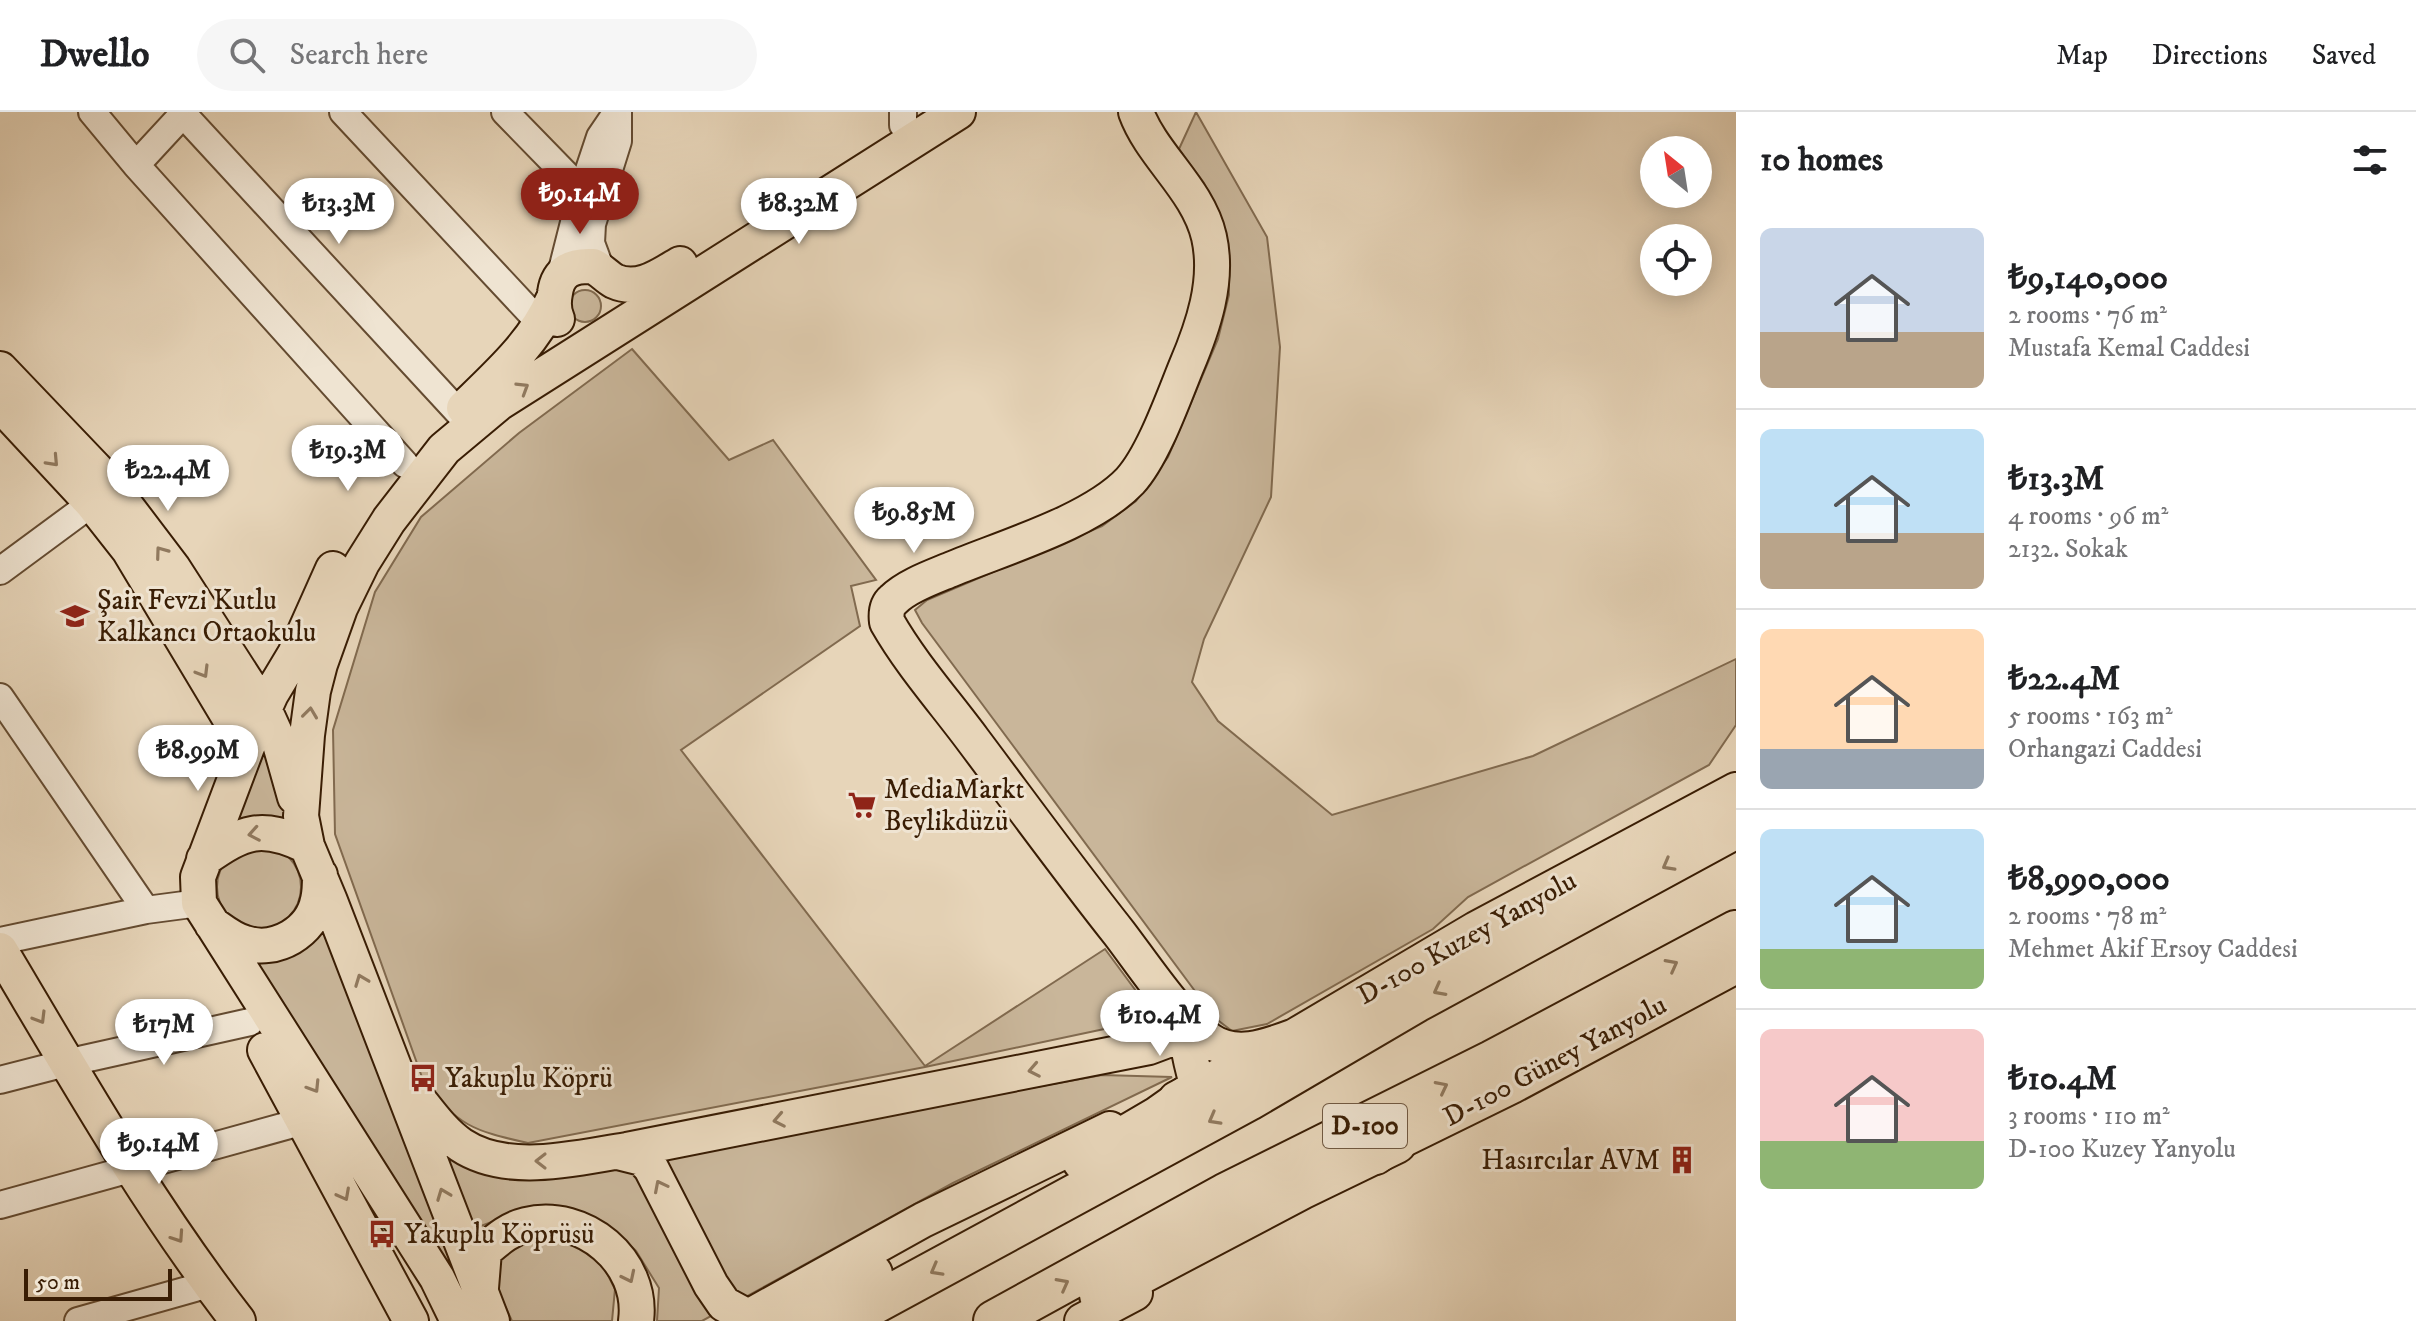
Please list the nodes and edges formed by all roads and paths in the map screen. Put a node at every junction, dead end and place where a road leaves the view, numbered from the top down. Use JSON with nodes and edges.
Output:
{"nodes":[{"id":1,"x":92,"y":112,"type":"edge"},
{"id":2,"x":343,"y":112,"type":"edge"},
{"id":3,"x":505,"y":112,"type":"edge"},
{"id":4,"x":617,"y":112,"type":"edge"},
{"id":5,"x":958,"y":112,"type":"edge"},
{"id":6,"x":1136,"y":112,"type":"edge"},
{"id":7,"x":184,"y":113,"type":"edge"},
{"id":8,"x":910,"y":116,"type":"edge"},
{"id":9,"x":136,"y":165,"type":"junction"},
{"id":10,"x":582,"y":191,"type":"junction"},
{"id":11,"x":606,"y":275,"type":"junction"},
{"id":12,"x":552,"y":300,"type":"junction"},
{"id":13,"x":604,"y":336,"type":"junction"},
{"id":14,"x":0,"y":369,"type":"edge"},
{"id":15,"x":0,"y":404,"type":"edge"},
{"id":16,"x":459,"y":413,"type":"junction"},
{"id":17,"x":405,"y":464,"type":"junction"},
{"id":18,"x":92,"y":503,"type":"junction"},
{"id":19,"x":0,"y":571,"type":"edge"},
{"id":20,"x":0,"y":697,"type":"edge"},
{"id":21,"x":265,"y":711,"type":"junction"},
{"id":22,"x":247,"y":747,"type":"junction"},
{"id":23,"x":1736,"y":790,"type":"edge"},
{"id":24,"x":1736,"y":828,"type":"edge"},
{"id":25,"x":309,"y":846,"type":"junction"},
{"id":26,"x":204,"y":859,"type":"junction"},
{"id":27,"x":146,"y":910,"type":"junction"},
{"id":28,"x":205,"y":914,"type":"junction"},
{"id":29,"x":1736,"y":931,"type":"edge"},
{"id":30,"x":0,"y":941,"type":"edge"},
{"id":31,"x":0,"y":950,"type":"edge"},
{"id":32,"x":1736,"y":966,"type":"edge"},
{"id":33,"x":242,"y":974,"type":"junction"},
{"id":34,"x":1178,"y":1012,"type":"junction"},
{"id":35,"x":250,"y":1022,"type":"junction"},
{"id":36,"x":1295,"y":1036,"type":"junction"},
{"id":37,"x":389,"y":1053,"type":"junction"},
{"id":38,"x":66,"y":1063,"type":"junction"},
{"id":39,"x":0,"y":1080,"type":"edge"},
{"id":40,"x":1199,"y":1088,"type":"junction"},
{"id":41,"x":304,"y":1121,"type":"junction"},
{"id":42,"x":1396,"y":1143,"type":"junction"},
{"id":43,"x":618,"y":1152,"type":"junction"},
{"id":44,"x":132,"y":1168,"type":"junction"},
{"id":45,"x":0,"y":1205,"type":"edge"},
{"id":46,"x":209,"y":1284,"type":"junction"},
{"id":47,"x":486,"y":1307,"type":"edge"},
{"id":48,"x":759,"y":1320,"type":"edge"},
{"id":49,"x":78,"y":1321,"type":"edge"},
{"id":50,"x":238,"y":1321,"type":"edge"},
{"id":51,"x":411,"y":1321,"type":"edge"},
{"id":52,"x":458,"y":1321,"type":"edge"},
{"id":53,"x":636,"y":1321,"type":"edge"},
{"id":54,"x":842,"y":1321,"type":"edge"},
{"id":55,"x":994,"y":1321,"type":"edge"},
{"id":56,"x":1050,"y":1321,"type":"edge"},
{"id":57,"x":1082,"y":1321,"type":"edge"}],
"edges":[{"from":1,"to":9,"type":"street"},
{"from":2,"to":12,"type":"street"},
{"from":3,"to":10,"type":"street"},
{"from":4,"to":10,"type":"street"},
{"from":4,"to":11,"type":"street"},
{"from":5,"to":13,"type":"main road"},
{"from":6,"to":34,"type":"main road"},
{"from":7,"to":9,"type":"street"},
{"from":7,"to":16,"type":"street"},
{"from":8,"to":11,"type":"main road"},
{"from":9,"to":17,"type":"street"},
{"from":10,"to":12,"type":"street"},
{"from":11,"to":12,"type":"main road"},
{"from":11,"to":13,"type":"main road"},
{"from":12,"to":13,"type":"main road"},
{"from":12,"to":16,"type":"main road"},
{"from":25,"to":13,"type":"main road","one_way":true},
{"from":21,"to":14,"type":"main road","one_way":true},
{"from":15,"to":18,"type":"main road","one_way":true},
{"from":16,"to":17,"type":"main road"},
{"from":17,"to":21,"type":"main road"},
{"from":18,"to":19,"type":"street"},
{"from":18,"to":22,"type":"main road","one_way":true},
{"from":20,"to":27,"type":"street"},
{"from":21,"to":22,"type":"main road"},
{"from":21,"to":25,"type":"main road"},
{"from":22,"to":26,"type":"main road"},
{"from":23,"to":36,"type":"main road","name":"D-100 Kuzey Yanyolu"},
{"from":24,"to":54,"type":"highway","number":"D-100","one_way":true},
{"from":25,"to":26,"type":"main road","one_way":true},
{"from":25,"to":28,"type":"main road"},
{"from":37,"to":25,"type":"main road","one_way":true},
{"from":26,"to":28,"type":"main road"},
{"from":27,"to":28,"type":"street"},
{"from":27,"to":30,"type":"street"},
{"from":28,"to":33,"type":"main road"},
{"from":55,"to":29,"type":"highway","number":"D-100","one_way":true},
{"from":31,"to":38,"type":"main road","one_way":true},
{"from":32,"to":42,"type":"main road","name":"D-100 Güney Yanyolu"},
{"from":33,"to":35,"type":"main road"},
{"from":33,"to":52,"type":"main road","one_way":true},
{"from":34,"to":36,"type":"main road"},
{"from":34,"to":40,"type":"main road"},
{"from":34,"to":43,"type":"main road","one_way":true},
{"from":35,"to":38,"type":"street"},
{"from":35,"to":41,"type":"main road"},
{"from":36,"to":40,"type":"main road","name":"D-100 Kuzey Yanyolu"},
{"from":43,"to":37,"type":"main road","one_way":true},
{"from":47,"to":37,"type":"main road","one_way":true},
{"from":38,"to":39,"type":"street"},
{"from":38,"to":44,"type":"main road"},
{"from":40,"to":48,"type":"highway"},
{"from":41,"to":44,"type":"street"},
{"from":41,"to":51,"type":"main road","one_way":true},
{"from":42,"to":56,"type":"highway"},
{"from":42,"to":57,"type":"main road","name":"D-100 Güney Yanyolu"},
{"from":48,"to":43,"type":"main road","one_way":true},
{"from":44,"to":45,"type":"street"},
{"from":44,"to":46,"type":"main road","one_way":true},
{"from":46,"to":49,"type":"street"},
{"from":46,"to":50,"type":"main road"},
{"from":47,"to":53,"type":"main road","one_way":true}]}
